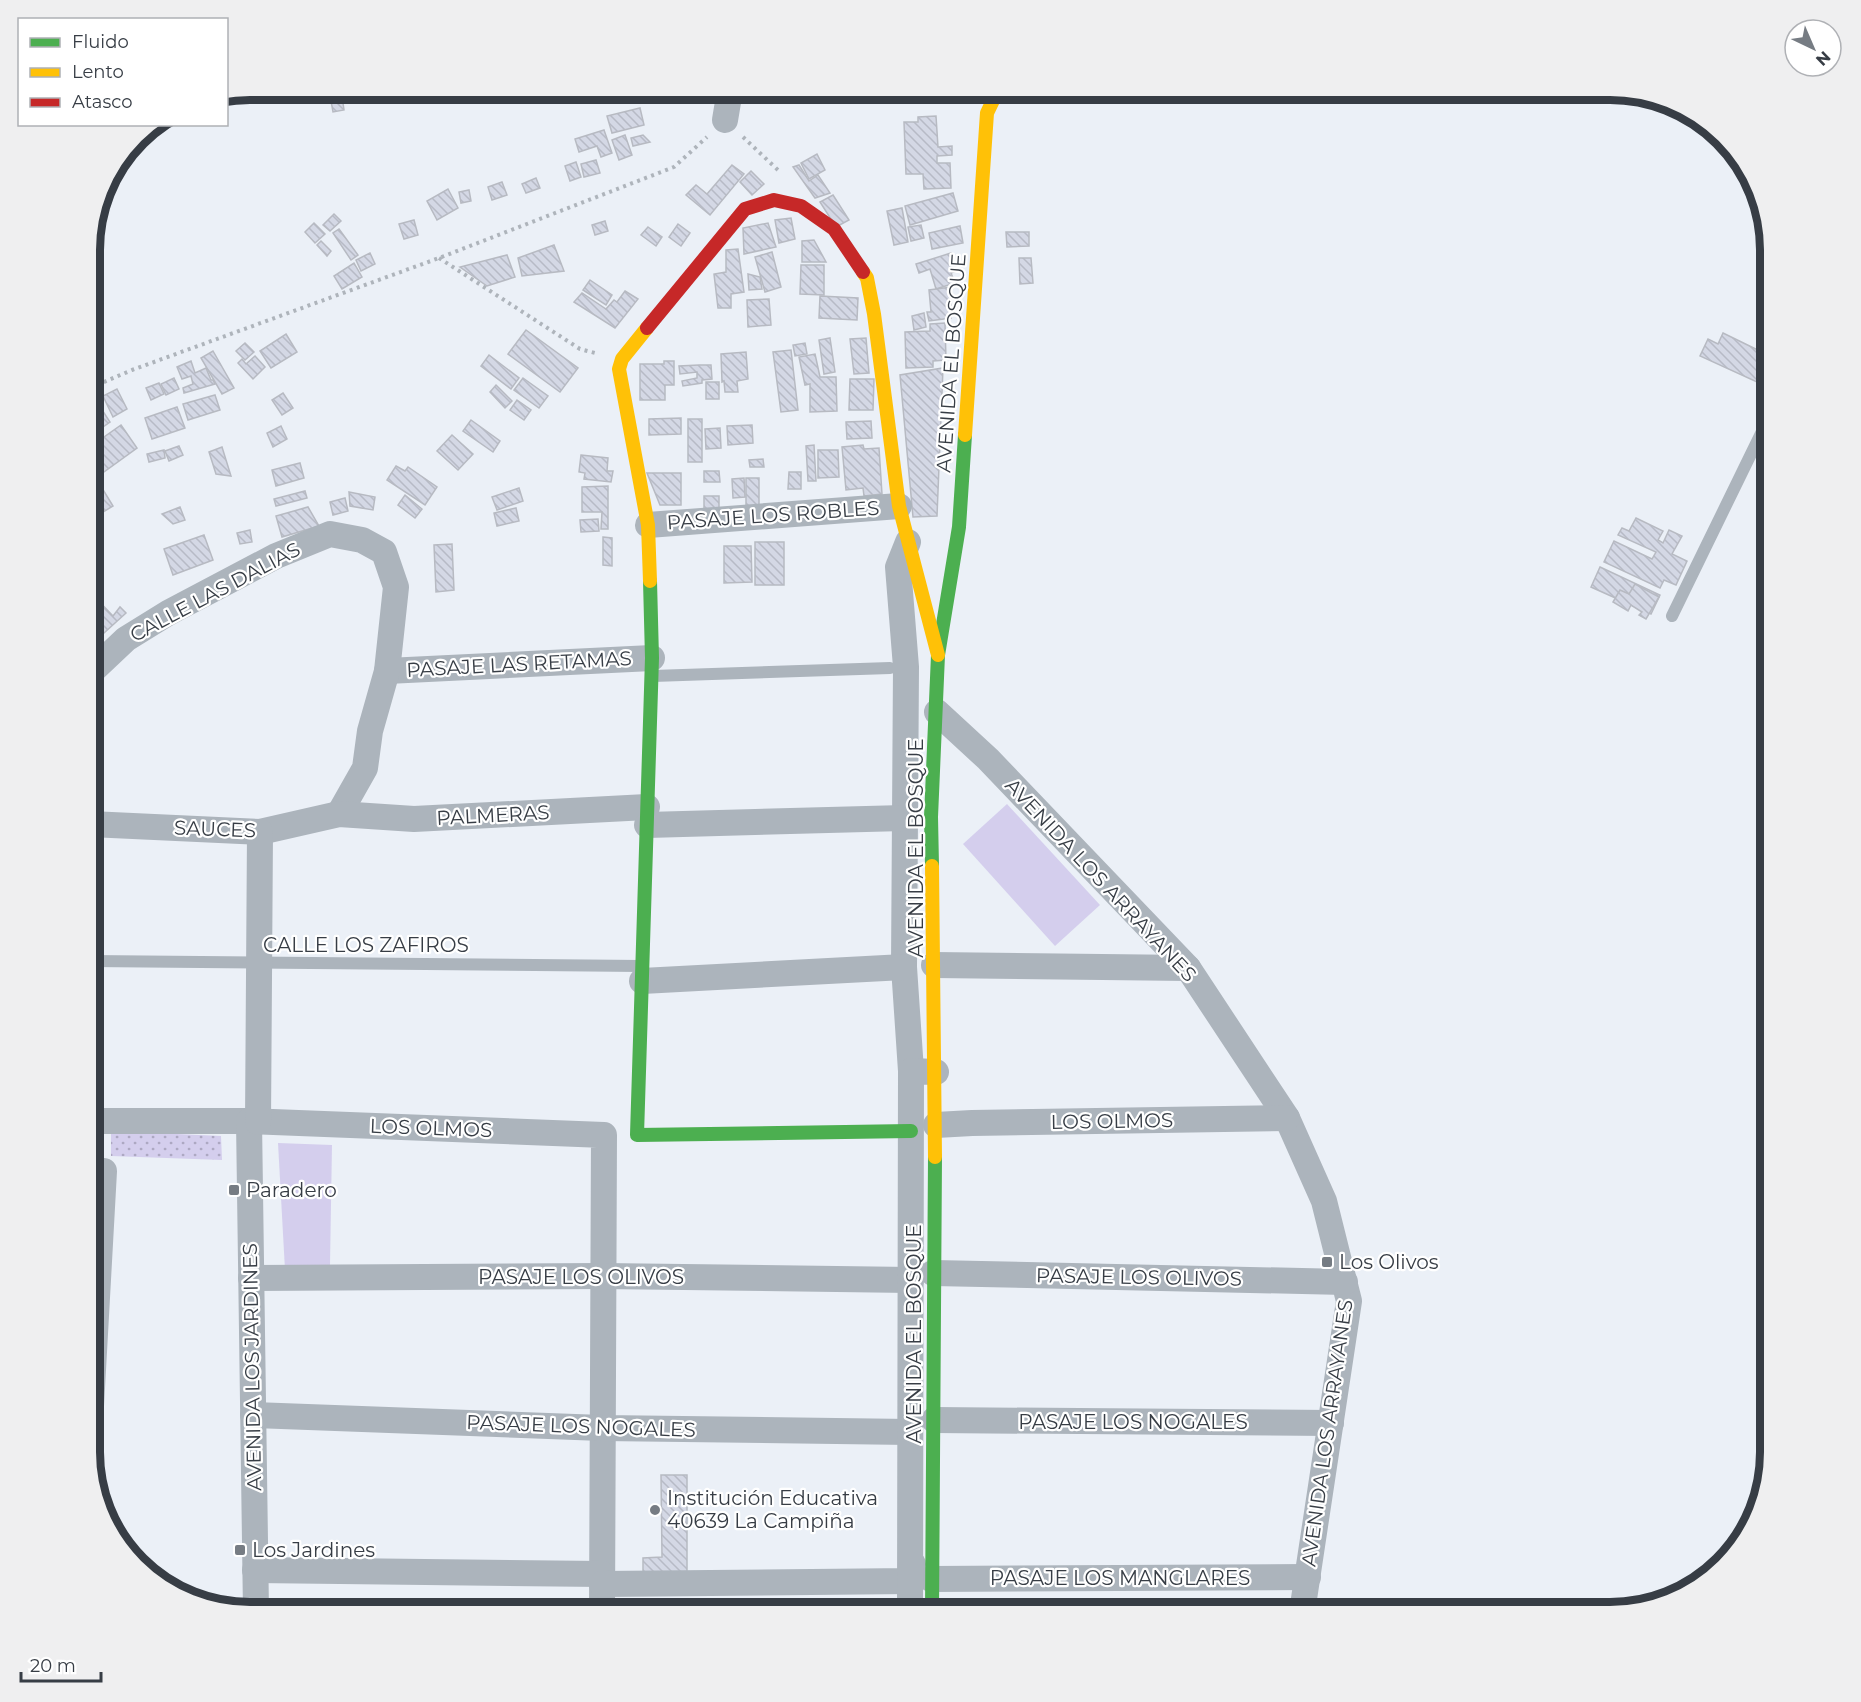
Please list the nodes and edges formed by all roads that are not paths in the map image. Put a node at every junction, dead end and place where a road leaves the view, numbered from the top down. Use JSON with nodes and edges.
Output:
{"nodes":[{"id":1,"x":993,"y":100,"type":"edge"},
{"id":2,"x":728,"y":101,"type":"edge"},
{"id":3,"x":725,"y":120,"type":"road end"},
{"id":4,"x":1760,"y":436,"type":"edge"},
{"id":5,"x":899,"y":506,"type":"junction"},
{"id":6,"x":648,"y":525,"type":"junction"},
{"id":7,"x":908,"y":542,"type":"junction"},
{"id":8,"x":1672,"y":616,"type":"dead end"},
{"id":9,"x":938,"y":655,"type":"junction"},
{"id":10,"x":101,"y":663,"type":"edge"},
{"id":11,"x":652,"y":667,"type":"junction"},
{"id":12,"x":890,"y":668,"type":"dead end"},
{"id":13,"x":387,"y":671,"type":"junction"},
{"id":14,"x":937,"y":712,"type":"junction"},
{"id":15,"x":339,"y":814,"type":"junction"},
{"id":16,"x":647,"y":816,"type":"junction"},
{"id":17,"x":904,"y":818,"type":"junction"},
{"id":18,"x":101,"y":825,"type":"edge"},
{"id":19,"x":260,"y":832,"type":"junction"},
{"id":20,"x":101,"y":962,"type":"edge"},
{"id":21,"x":259,"y":963,"type":"junction"},
{"id":22,"x":934,"y":965,"type":"junction"},
{"id":23,"x":904,"y":967,"type":"junction"},
{"id":24,"x":1188,"y":968,"type":"junction"},
{"id":25,"x":642,"y":973,"type":"junction"},
{"id":26,"x":924,"y":1072,"type":"junction"},
{"id":27,"x":1287,"y":1118,"type":"junction"},
{"id":28,"x":101,"y":1121,"type":"edge"},
{"id":29,"x":253,"y":1122,"type":"junction"},
{"id":30,"x":924,"y":1128,"type":"junction"},
{"id":31,"x":104,"y":1171,"type":"dead end"},
{"id":32,"x":101,"y":1225,"type":"edge"},
{"id":33,"x":603,"y":1276,"type":"junction"},
{"id":34,"x":922,"y":1276,"type":"junction"},
{"id":35,"x":251,"y":1278,"type":"junction"},
{"id":36,"x":1345,"y":1282,"type":"junction"},
{"id":37,"x":253,"y":1415,"type":"junction"},
{"id":38,"x":934,"y":1420,"type":"junction"},
{"id":39,"x":1331,"y":1423,"type":"junction"},
{"id":40,"x":602,"y":1428,"type":"junction"},
{"id":41,"x":910,"y":1432,"type":"junction"},
{"id":42,"x":933,"y":1532,"type":"joint"},
{"id":43,"x":255,"y":1570,"type":"junction"},
{"id":44,"x":1308,"y":1577,"type":"junction"},
{"id":45,"x":602,"y":1579,"type":"junction"},
{"id":46,"x":921,"y":1580,"type":"junction"},
{"id":47,"x":256,"y":1602,"type":"edge"},
{"id":48,"x":602,"y":1602,"type":"edge"},
{"id":49,"x":913,"y":1602,"type":"edge"},
{"id":50,"x":929,"y":1602,"type":"edge"},
{"id":51,"x":1304,"y":1602,"type":"edge"}],
"edges":[{"from":1,"to":9,"type":"street","name":"AVENIDA EL BOSQUE"},
{"from":2,"to":3,"type":"street"},
{"from":4,"to":8,"type":"lane"},
{"from":5,"to":6,"type":"street","name":"PASAJE LOS ROBLES"},
{"from":5,"to":6,"type":"street"},
{"from":5,"to":7,"type":"street"},
{"from":6,"to":11,"type":"street"},
{"from":7,"to":9,"type":"street"},
{"from":7,"to":17,"type":"street"},
{"from":9,"to":14,"type":"street","name":"AVENIDA EL BOSQUE"},
{"from":10,"to":13,"type":"street","name":"CALLE LAS DALIAS"},
{"from":11,"to":12,"type":"lane"},
{"from":11,"to":13,"type":"street","name":"PASAJE LAS RETAMAS"},
{"from":11,"to":16,"type":"street"},
{"from":13,"to":15,"type":"street"},
{"from":14,"to":22,"type":"street","name":"AVENIDA EL BOSQUE"},
{"from":14,"to":24,"type":"street","name":"AVENIDA LOS ARRAYANES"},
{"from":15,"to":16,"type":"street","name":"PALMERAS"},
{"from":15,"to":19,"type":"street","name":"SAUCES"},
{"from":16,"to":17,"type":"street","name":"PALMERAS"},
{"from":16,"to":25,"type":"street"},
{"from":17,"to":23,"type":"street"},
{"from":18,"to":19,"type":"street","name":"SAUCES"},
{"from":19,"to":21,"type":"street","name":"AVENIDA LOS JARDINES"},
{"from":20,"to":21,"type":"lane","name":"CALLE LOS ZAFIROS"},
{"from":21,"to":25,"type":"lane","name":"CALLE LOS ZAFIROS"},
{"from":21,"to":29,"type":"street","name":"AVENIDA LOS JARDINES"},
{"from":22,"to":24,"type":"street"},
{"from":22,"to":26,"type":"street","name":"AVENIDA EL BOSQUE"},
{"from":23,"to":25,"type":"street"},
{"from":23,"to":26,"type":"street"},
{"from":24,"to":27,"type":"street","name":"AVENIDA LOS ARRAYANES"},
{"from":25,"to":30,"type":"street","name":"LOS OLMOS"},
{"from":26,"to":30,"type":"street"},
{"from":27,"to":30,"type":"street","name":"LOS OLMOS"},
{"from":27,"to":36,"type":"street","name":"AVENIDA LOS ARRAYANES"},
{"from":28,"to":29,"type":"street","name":"LOS OLMOS"},
{"from":29,"to":33,"type":"street","name":"LOS OLMOS"},
{"from":29,"to":35,"type":"street","name":"AVENIDA LOS JARDINES"},
{"from":30,"to":34,"type":"street"},
{"from":31,"to":32,"type":"street"},
{"from":33,"to":34,"type":"street","name":"PASAJE LOS OLIVOS"},
{"from":33,"to":35,"type":"street","name":"PASAJE LOS OLIVOS"},
{"from":33,"to":40,"type":"street"},
{"from":34,"to":36,"type":"street","name":"PASAJE LOS OLIVOS"},
{"from":34,"to":38,"type":"street","name":"AVENIDA EL BOSQUE"},
{"from":34,"to":41,"type":"street"},
{"from":35,"to":37,"type":"street","name":"AVENIDA LOS JARDINES"},
{"from":36,"to":39,"type":"street","name":"AVENIDA LOS ARRAYANES"},
{"from":37,"to":40,"type":"street","name":"PASAJE LOS NOGALES"},
{"from":37,"to":43,"type":"street","name":"AVENIDA LOS JARDINES"},
{"from":38,"to":39,"type":"street","name":"PASAJE LOS NOGALES"},
{"from":38,"to":42,"type":"street","name":"AVENIDA EL BOSQUE"},
{"from":39,"to":44,"type":"street","name":"AVENIDA LOS ARRAYANES"},
{"from":40,"to":41,"type":"street","name":"PASAJE LOS NOGALES"},
{"from":40,"to":45,"type":"street"},
{"from":41,"to":46,"type":"street"},
{"from":42,"to":46,"type":"street"},
{"from":43,"to":45,"type":"street","name":"PASAJE LOS MANGLARES"},
{"from":43,"to":47,"type":"street","name":"AVENIDA LOS JARDINES"},
{"from":44,"to":46,"type":"street","name":"PASAJE LOS MANGLARES"},
{"from":44,"to":51,"type":"street","name":"AVENIDA LOS ARRAYANES"},
{"from":45,"to":46,"type":"street","name":"PASAJE LOS MANGLARES"},
{"from":45,"to":48,"type":"street"},
{"from":46,"to":49,"type":"street"},
{"from":46,"to":50,"type":"street"}]}
